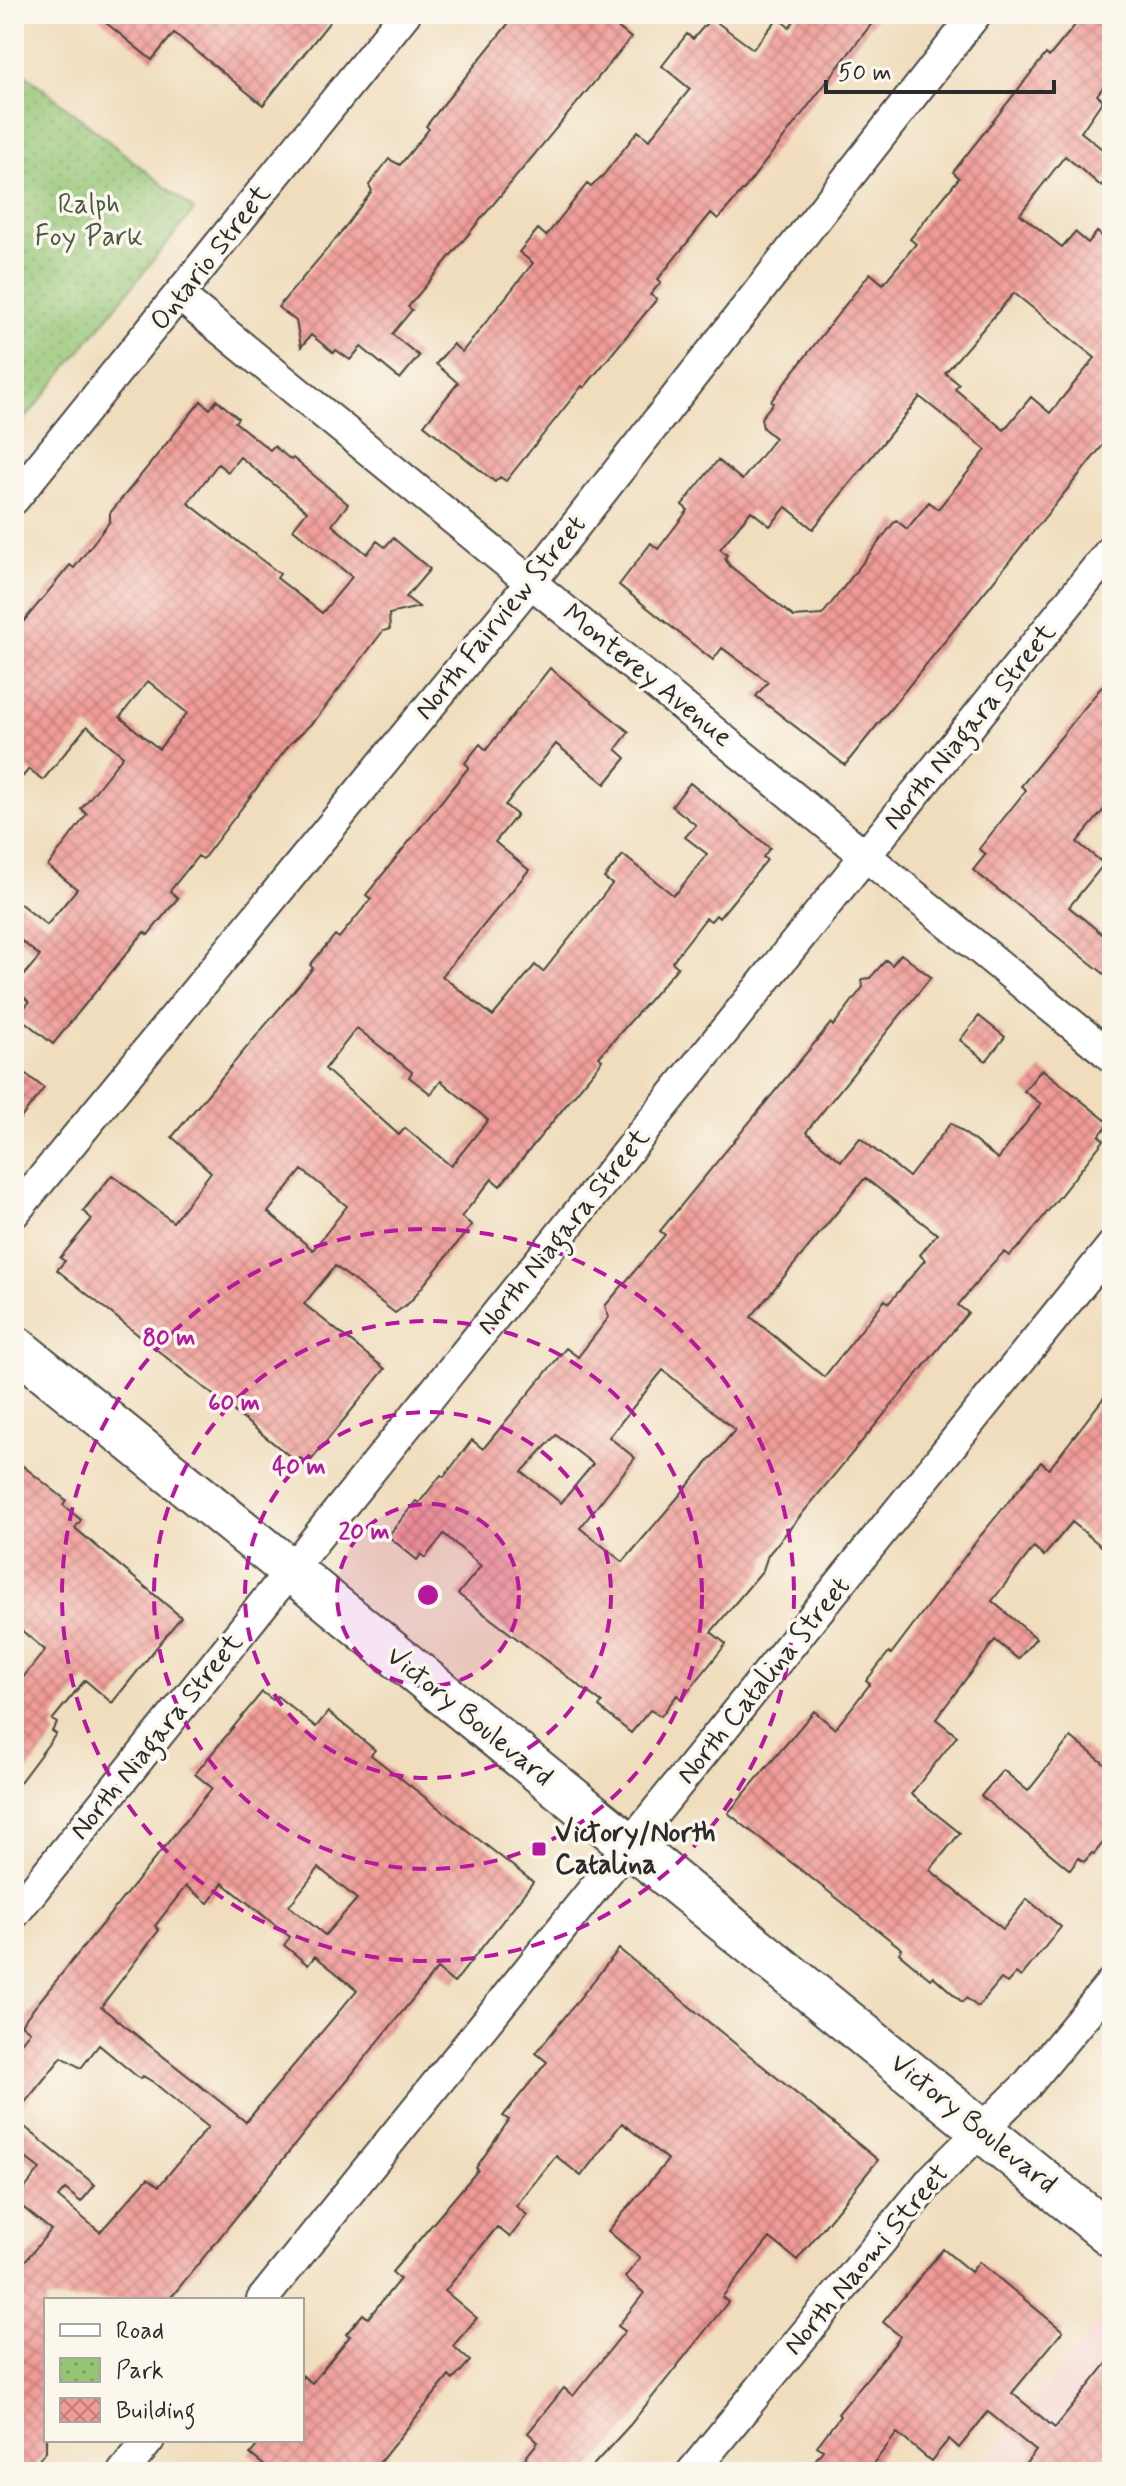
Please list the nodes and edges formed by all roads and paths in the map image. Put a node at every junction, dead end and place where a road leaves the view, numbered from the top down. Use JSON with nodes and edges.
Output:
{"nodes":[{"id":1,"x":405,"y":14,"type":"edge"},
{"id":2,"x":976,"y":14,"type":"edge"},
{"id":3,"x":180,"y":296,"type":"junction"},
{"id":4,"x":14,"y":499,"type":"edge"},
{"id":5,"x":1112,"y":549,"type":"edge"},
{"id":6,"x":532,"y":581,"type":"junction"},
{"id":7,"x":867,"y":857,"type":"junction"},
{"id":8,"x":1112,"y":1057,"type":"edge"},
{"id":9,"x":14,"y":1213,"type":"edge"},
{"id":10,"x":1112,"y":1246,"type":"edge"},
{"id":11,"x":14,"y":1346,"type":"edge"},
{"id":12,"x":291,"y":1572,"type":"junction"},
{"id":13,"x":629,"y":1848,"type":"junction"},
{"id":14,"x":14,"y":1914,"type":"edge"},
{"id":15,"x":1112,"y":1982,"type":"edge"},
{"id":16,"x":983,"y":2131,"type":"junction"},
{"id":17,"x":1112,"y":2236,"type":"edge"},
{"id":18,"x":264,"y":2298,"type":"edge"},
{"id":19,"x":147,"y":2442,"type":"edge"},
{"id":20,"x":123,"y":2472,"type":"edge"},
{"id":21,"x":692,"y":2472,"type":"edge"}],
"edges":[{"from":1,"to":3,"type":"street","name":"Ontario Street"},
{"from":2,"to":6,"type":"street","name":"North Fairview Street"},
{"from":3,"to":4,"type":"street","name":"Ontario Street"},
{"from":3,"to":6,"type":"street","name":"Monterey Avenue"},
{"from":5,"to":7,"type":"street","name":"North Niagara Street"},
{"from":6,"to":7,"type":"street","name":"Monterey Avenue"},
{"from":6,"to":9,"type":"street","name":"North Fairview Street"},
{"from":7,"to":8,"type":"street","name":"Monterey Avenue"},
{"from":7,"to":12,"type":"street","name":"North Niagara Street"},
{"from":10,"to":13,"type":"street","name":"North Catalina Street"},
{"from":11,"to":12,"type":"main road","name":"Victory Boulevard"},
{"from":12,"to":13,"type":"main road","name":"Victory Boulevard"},
{"from":12,"to":14,"type":"street","name":"North Niagara Street"},
{"from":13,"to":16,"type":"main road","name":"Victory Boulevard"},
{"from":13,"to":18,"type":"street","name":"North Catalina Street"},
{"from":15,"to":16,"type":"street","name":"North Naomi Street"},
{"from":16,"to":17,"type":"main road","name":"Victory Boulevard"},
{"from":16,"to":21,"type":"street","name":"North Naomi Street"},
{"from":19,"to":20,"type":"street"}]}
